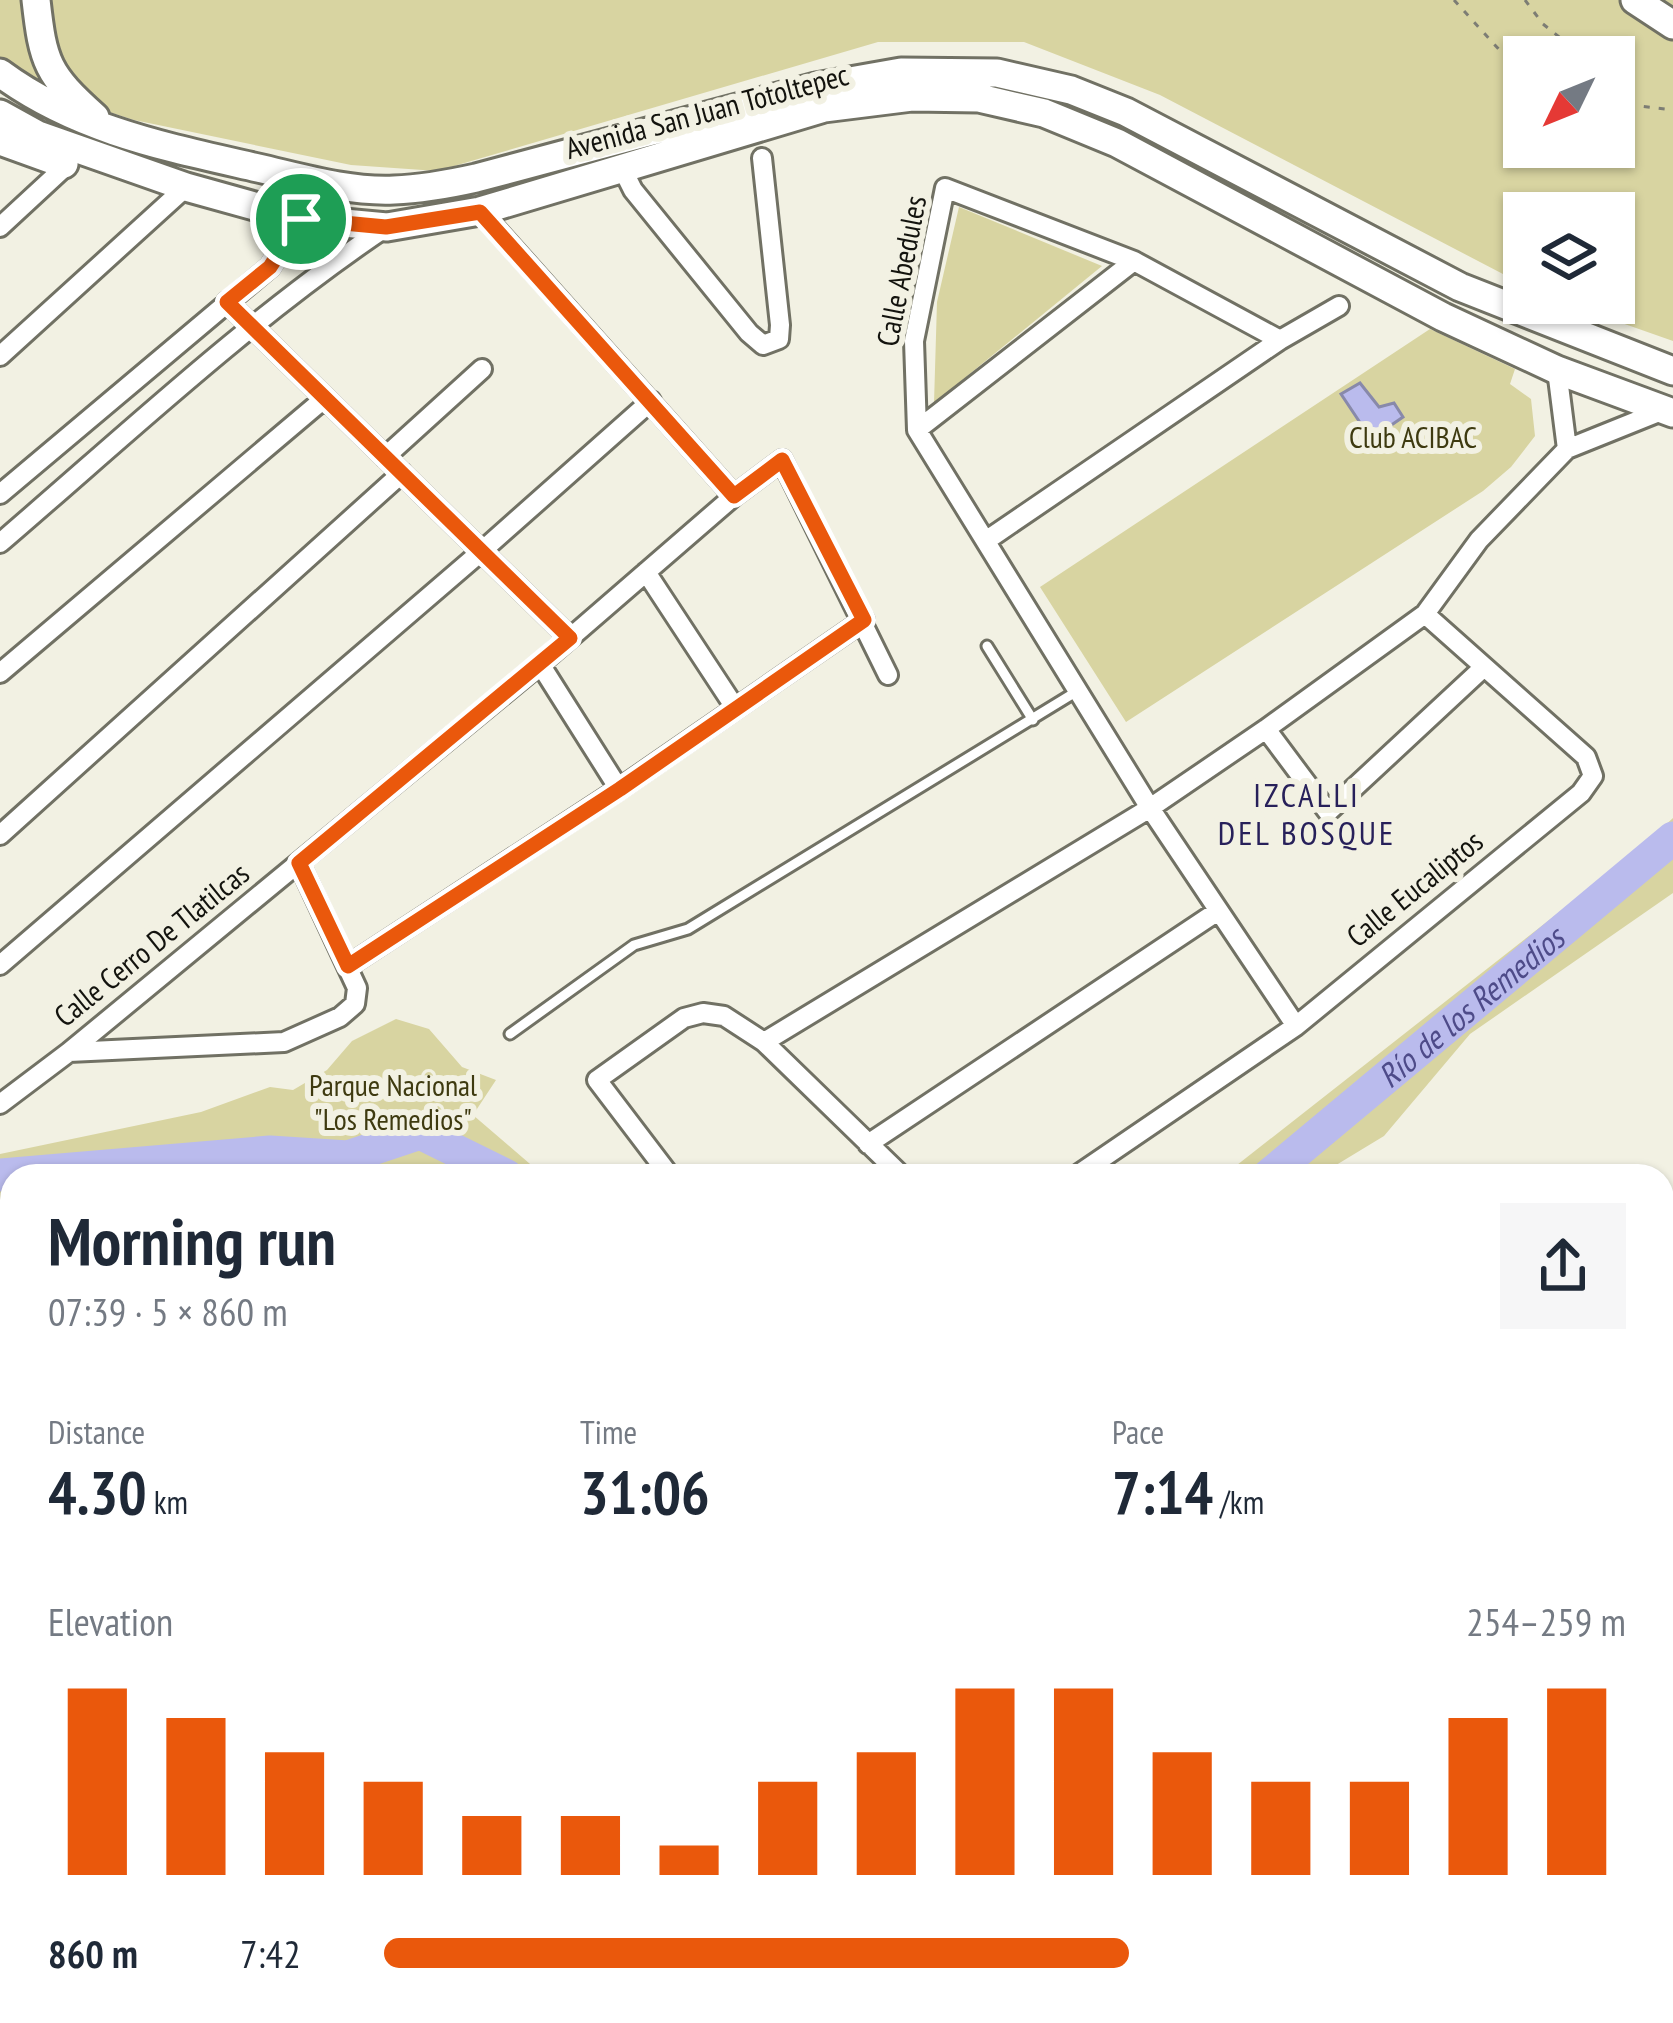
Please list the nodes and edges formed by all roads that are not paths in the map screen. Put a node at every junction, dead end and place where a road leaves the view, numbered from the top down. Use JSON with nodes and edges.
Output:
{"nodes":[{"id":1,"x":36,"y":0,"type":"edge"},
{"id":2,"x":1635,"y":0,"type":"edge"},
{"id":3,"x":1673,"y":25,"type":"edge"},
{"id":4,"x":0,"y":74,"type":"edge"},
{"id":5,"x":0,"y":114,"type":"edge"},
{"id":6,"x":112,"y":132,"type":"junction"},
{"id":7,"x":0,"y":141,"type":"edge"},
{"id":8,"x":763,"y":158,"type":"dead end"},
{"id":9,"x":68,"y":165,"type":"junction"},
{"id":10,"x":120,"y":165,"type":"junction"},
{"id":11,"x":622,"y":168,"type":"junction"},
{"id":12,"x":186,"y":187,"type":"junction"},
{"id":13,"x":480,"y":212,"type":"junction"},
{"id":14,"x":301,"y":219,"type":"junction"},
{"id":15,"x":0,"y":227,"type":"edge"},
{"id":16,"x":386,"y":227,"type":"junction"},
{"id":17,"x":1133,"y":261,"type":"junction"},
{"id":18,"x":227,"y":302,"type":"junction"},
{"id":19,"x":1340,"y":306,"type":"dead end"},
{"id":20,"x":251,"y":327,"type":"junction"},
{"id":21,"x":1280,"y":340,"type":"junction"},
{"id":22,"x":0,"y":356,"type":"edge"},
{"id":23,"x":482,"y":369,"type":"dead end"},
{"id":24,"x":1557,"y":370,"type":"junction"},
{"id":25,"x":1673,"y":371,"type":"edge"},
{"id":26,"x":325,"y":398,"type":"junction"},
{"id":27,"x":651,"y":401,"type":"junction"},
{"id":28,"x":1669,"y":411,"type":"edge"},
{"id":29,"x":917,"y":430,"type":"junction"},
{"id":30,"x":1567,"y":448,"type":"junction"},
{"id":31,"x":385,"y":457,"type":"junction"},
{"id":32,"x":402,"y":473,"type":"junction"},
{"id":33,"x":0,"y":494,"type":"edge"},
{"id":34,"x":734,"y":496,"type":"junction"},
{"id":35,"x":987,"y":540,"type":"junction"},
{"id":36,"x":0,"y":543,"type":"edge"},
{"id":37,"x":483,"y":550,"type":"junction"},
{"id":38,"x":646,"y":572,"type":"junction"},
{"id":39,"x":1425,"y":614,"type":"junction"},
{"id":40,"x":864,"y":620,"type":"junction"},
{"id":41,"x":570,"y":638,"type":"junction"},
{"id":42,"x":987,"y":646,"type":"dead end"},
{"id":43,"x":540,"y":664,"type":"junction"},
{"id":44,"x":1484,"y":667,"type":"junction"},
{"id":45,"x":0,"y":673,"type":"edge"},
{"id":46,"x":888,"y":675,"type":"dead end"},
{"id":47,"x":1078,"y":690,"type":"junction"},
{"id":48,"x":734,"y":706,"type":"junction"},
{"id":49,"x":1033,"y":720,"type":"junction"},
{"id":50,"x":1266,"y":729,"type":"junction"},
{"id":51,"x":620,"y":789,"type":"junction"},
{"id":52,"x":1150,"y":808,"type":"junction"},
{"id":53,"x":0,"y":835,"type":"edge"},
{"id":54,"x":299,"y":863,"type":"junction"},
{"id":55,"x":1218,"y":911,"type":"junction"},
{"id":56,"x":0,"y":965,"type":"edge"},
{"id":57,"x":348,"y":966,"type":"junction"},
{"id":58,"x":1296,"y":1026,"type":"junction"},
{"id":59,"x":510,"y":1034,"type":"dead end"},
{"id":60,"x":764,"y":1042,"type":"junction"},
{"id":61,"x":69,"y":1052,"type":"junction"},
{"id":62,"x":0,"y":1104,"type":"edge"},
{"id":63,"x":868,"y":1144,"type":"junction"},
{"id":64,"x":661,"y":1164,"type":"edge"},
{"id":65,"x":889,"y":1164,"type":"edge"},
{"id":66,"x":1094,"y":1164,"type":"edge"}],
"edges":[{"from":1,"to":6,"type":"main road"},
{"from":2,"to":3,"type":"main road"},
{"from":4,"to":6,"type":"main road","name":"Avenida San Juan Totoltepec"},
{"from":5,"to":10,"type":"main road","name":"Avenida San Juan Totoltepec"},
{"from":6,"to":25,"type":"main road","name":"Avenida San Juan Totoltepec"},
{"from":7,"to":9,"type":"main road"},
{"from":8,"to":11,"type":"street"},
{"from":9,"to":10,"type":"main road"},
{"from":9,"to":15,"type":"street"},
{"from":10,"to":12,"type":"main road","name":"Avenida San Juan Totoltepec"},
{"from":11,"to":13,"type":"main road","name":"Avenida San Juan Totoltepec"},
{"from":11,"to":24,"type":"main road","name":"Avenida San Juan Totoltepec"},
{"from":12,"to":14,"type":"main road","name":"Avenida San Juan Totoltepec"},
{"from":12,"to":22,"type":"street"},
{"from":13,"to":16,"type":"main road","name":"Avenida San Juan Totoltepec"},
{"from":13,"to":27,"type":"street"},
{"from":14,"to":16,"type":"main road","name":"Avenida San Juan Totoltepec"},
{"from":14,"to":18,"type":"street"},
{"from":16,"to":20,"type":"street"},
{"from":17,"to":21,"type":"street","name":"Calle Abedules"},
{"from":17,"to":29,"type":"street"},
{"from":17,"to":29,"type":"street","name":"Calle Abedules"},
{"from":18,"to":20,"type":"street"},
{"from":18,"to":33,"type":"street"},
{"from":19,"to":21,"type":"street"},
{"from":20,"to":26,"type":"street"},
{"from":20,"to":36,"type":"street"},
{"from":21,"to":35,"type":"street"},
{"from":23,"to":31,"type":"street"},
{"from":24,"to":25,"type":"main road"},
{"from":24,"to":28,"type":"main road","name":"Avenida San Juan Totoltepec"},
{"from":24,"to":30,"type":"street"},
{"from":26,"to":31,"type":"street"},
{"from":26,"to":45,"type":"street"},
{"from":27,"to":34,"type":"street"},
{"from":27,"to":37,"type":"street"},
{"from":28,"to":30,"type":"street"},
{"from":29,"to":35,"type":"street"},
{"from":30,"to":39,"type":"street"},
{"from":31,"to":32,"type":"street"},
{"from":32,"to":37,"type":"street"},
{"from":32,"to":53,"type":"street"},
{"from":34,"to":38,"type":"street","name":"Calle Cerro De Tlatilcas"},
{"from":34,"to":40,"type":"street","name":"Calle Cerro De Tlatilcas"},
{"from":35,"to":47,"type":"street"},
{"from":37,"to":41,"type":"street"},
{"from":37,"to":56,"type":"street"},
{"from":38,"to":41,"type":"street","name":"Calle Cerro De Tlatilcas"},
{"from":38,"to":48,"type":"street"},
{"from":39,"to":44,"type":"street","name":"Calle Eucaliptos"},
{"from":39,"to":50,"type":"street"},
{"from":40,"to":46,"type":"street"},
{"from":40,"to":48,"type":"street"},
{"from":41,"to":43,"type":"street","name":"Calle Cerro De Tlatilcas"},
{"from":42,"to":49,"type":"lane"},
{"from":43,"to":51,"type":"street"},
{"from":43,"to":54,"type":"street","name":"Calle Cerro De Tlatilcas"},
{"from":44,"to":50,"type":"street"},
{"from":44,"to":58,"type":"street","name":"Calle Eucaliptos"},
{"from":47,"to":49,"type":"lane"},
{"from":47,"to":52,"type":"street"},
{"from":48,"to":51,"type":"street"},
{"from":49,"to":59,"type":"lane"},
{"from":50,"to":52,"type":"street"},
{"from":51,"to":57,"type":"street"},
{"from":52,"to":55,"type":"street"},
{"from":52,"to":60,"type":"street"},
{"from":54,"to":57,"type":"street"},
{"from":54,"to":61,"type":"street","name":"Calle Cerro De Tlatilcas"},
{"from":55,"to":58,"type":"street"},
{"from":55,"to":63,"type":"street"},
{"from":57,"to":61,"type":"street"},
{"from":58,"to":66,"type":"street","name":"Calle Eucaliptos"},
{"from":60,"to":63,"type":"street"},
{"from":60,"to":64,"type":"street"},
{"from":61,"to":62,"type":"street","name":"Calle Cerro De Tlatilcas"},
{"from":63,"to":65,"type":"street"}]}
